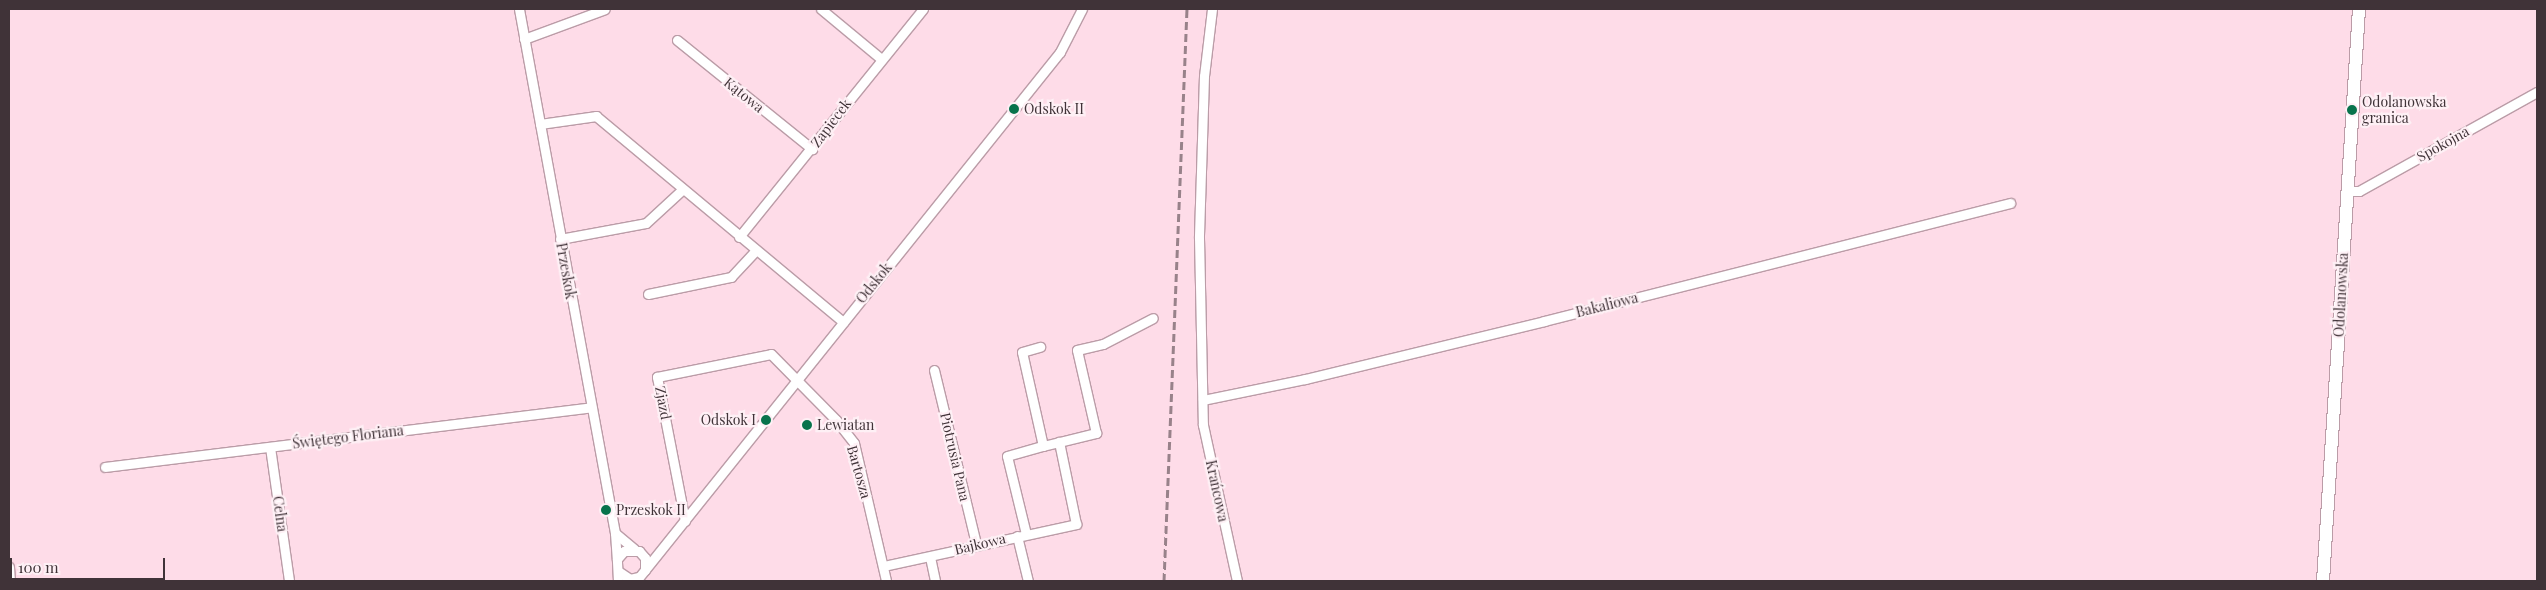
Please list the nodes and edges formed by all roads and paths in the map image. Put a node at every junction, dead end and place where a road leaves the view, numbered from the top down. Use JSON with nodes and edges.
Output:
{"nodes":[{"id":1,"x":519,"y":9,"type":"edge"},
{"id":2,"x":605,"y":9,"type":"edge"},
{"id":3,"x":820,"y":9,"type":"edge"},
{"id":4,"x":923,"y":9,"type":"edge"},
{"id":5,"x":1082,"y":9,"type":"edge"},
{"id":6,"x":1212,"y":9,"type":"edge"},
{"id":7,"x":2359,"y":9,"type":"edge"},
{"id":8,"x":524,"y":39,"type":"junction"},
{"id":9,"x":677,"y":40,"type":"dead end"},
{"id":10,"x":880,"y":58,"type":"junction"},
{"id":11,"x":2537,"y":92,"type":"edge"},
{"id":12,"x":540,"y":124,"type":"junction"},
{"id":13,"x":812,"y":149,"type":"junction"},
{"id":14,"x":682,"y":189,"type":"junction"},
{"id":15,"x":2347,"y":191,"type":"junction"},
{"id":16,"x":2010,"y":203,"type":"dead end"},
{"id":17,"x":739,"y":238,"type":"junction"},
{"id":18,"x":560,"y":239,"type":"junction"},
{"id":19,"x":755,"y":251,"type":"junction"},
{"id":20,"x":648,"y":294,"type":"dead end"},
{"id":21,"x":1153,"y":318,"type":"dead end"},
{"id":22,"x":843,"y":322,"type":"junction"},
{"id":23,"x":1040,"y":347,"type":"dead end"},
{"id":24,"x":934,"y":370,"type":"dead end"},
{"id":25,"x":796,"y":381,"type":"junction"},
{"id":26,"x":1203,"y":400,"type":"junction"},
{"id":27,"x":591,"y":407,"type":"junction"},
{"id":28,"x":1059,"y":442,"type":"junction"},
{"id":29,"x":1043,"y":446,"type":"junction"},
{"id":30,"x":270,"y":447,"type":"junction"},
{"id":31,"x":105,"y":467,"type":"dead end"},
{"id":32,"x":685,"y":521,"type":"junction"},
{"id":33,"x":615,"y":533,"type":"junction"},
{"id":34,"x":1022,"y":535,"type":"junction"},
{"id":35,"x":976,"y":544,"type":"junction"},
{"id":36,"x":637,"y":550,"type":"junction"},
{"id":37,"x":658,"y":552,"type":"junction"},
{"id":38,"x":930,"y":557,"type":"junction"},
{"id":39,"x":617,"y":559,"type":"junction"},
{"id":40,"x":884,"y":566,"type":"junction"},
{"id":41,"x":9,"y":567,"type":"edge"},
{"id":42,"x":618,"y":571,"type":"junction"},
{"id":43,"x":640,"y":576,"type":"edge"},
{"id":44,"x":10,"y":581,"type":"edge"},
{"id":45,"x":289,"y":581,"type":"edge"},
{"id":46,"x":618,"y":581,"type":"edge"},
{"id":47,"x":886,"y":581,"type":"edge"},
{"id":48,"x":935,"y":581,"type":"edge"},
{"id":49,"x":1028,"y":581,"type":"edge"},
{"id":50,"x":1237,"y":581,"type":"edge"},
{"id":51,"x":2323,"y":581,"type":"edge"}],
"edges":[{"from":1,"to":8,"type":"street","name":"Przeskok"},
{"from":2,"to":8,"type":"street"},
{"from":3,"to":10,"type":"street"},
{"from":4,"to":10,"type":"street","name":"Zapiecek"},
{"from":5,"to":22,"type":"street","name":"Odskok"},
{"from":6,"to":26,"type":"street","name":"Krańcowa"},
{"from":7,"to":15,"type":"main road","name":"Odolanowska"},
{"from":8,"to":12,"type":"street","name":"Przeskok"},
{"from":9,"to":13,"type":"street","name":"Kątowa"},
{"from":10,"to":13,"type":"street","name":"Zapiecek"},
{"from":11,"to":15,"type":"street","name":"Spokojna"},
{"from":12,"to":14,"type":"street"},
{"from":12,"to":18,"type":"street","name":"Przeskok"},
{"from":13,"to":17,"type":"street","name":"Zapiecek"},
{"from":14,"to":17,"type":"street"},
{"from":14,"to":18,"type":"street"},
{"from":15,"to":51,"type":"main road","name":"Odolanowska"},
{"from":16,"to":26,"type":"street","name":"Bakaliowa"},
{"from":17,"to":19,"type":"street"},
{"from":18,"to":27,"type":"street","name":"Przeskok"},
{"from":19,"to":20,"type":"street"},
{"from":19,"to":22,"type":"street"},
{"from":21,"to":28,"type":"street"},
{"from":22,"to":25,"type":"street","name":"Odskok"},
{"from":23,"to":29,"type":"street"},
{"from":24,"to":35,"type":"street","name":"Piotrusia Pana"},
{"from":25,"to":32,"type":"street","name":"Odskok"},
{"from":25,"to":32,"type":"street","name":"Zjazd"},
{"from":25,"to":40,"type":"street","name":"Bartosza"},
{"from":26,"to":50,"type":"street","name":"Krańcowa"},
{"from":27,"to":30,"type":"street","name":"Świętego Floriana"},
{"from":27,"to":33,"type":"street","name":"Przeskok"},
{"from":28,"to":29,"type":"street"},
{"from":28,"to":34,"type":"street","name":"Bajkowa"},
{"from":29,"to":34,"type":"street"},
{"from":30,"to":31,"type":"street","name":"Świętego Floriana"},
{"from":30,"to":45,"type":"street","name":"Celna"},
{"from":32,"to":37,"type":"street","name":"Odskok"},
{"from":33,"to":36,"type":"street"},
{"from":33,"to":39,"type":"street","name":"Przeskok"},
{"from":34,"to":35,"type":"street","name":"Bajkowa"},
{"from":34,"to":49,"type":"street"},
{"from":35,"to":38,"type":"street","name":"Bajkowa"},
{"from":36,"to":37,"type":"street"},
{"from":36,"to":39,"type":"street"},
{"from":36,"to":43,"type":"street"},
{"from":37,"to":43,"type":"street","name":"Odskok"},
{"from":38,"to":40,"type":"street","name":"Bajkowa"},
{"from":38,"to":48,"type":"street"},
{"from":39,"to":42,"type":"street"},
{"from":40,"to":47,"type":"street","name":"Bartosza"},
{"from":41,"to":44,"type":"street"},
{"from":42,"to":43,"type":"street"},
{"from":42,"to":46,"type":"street"}]}
